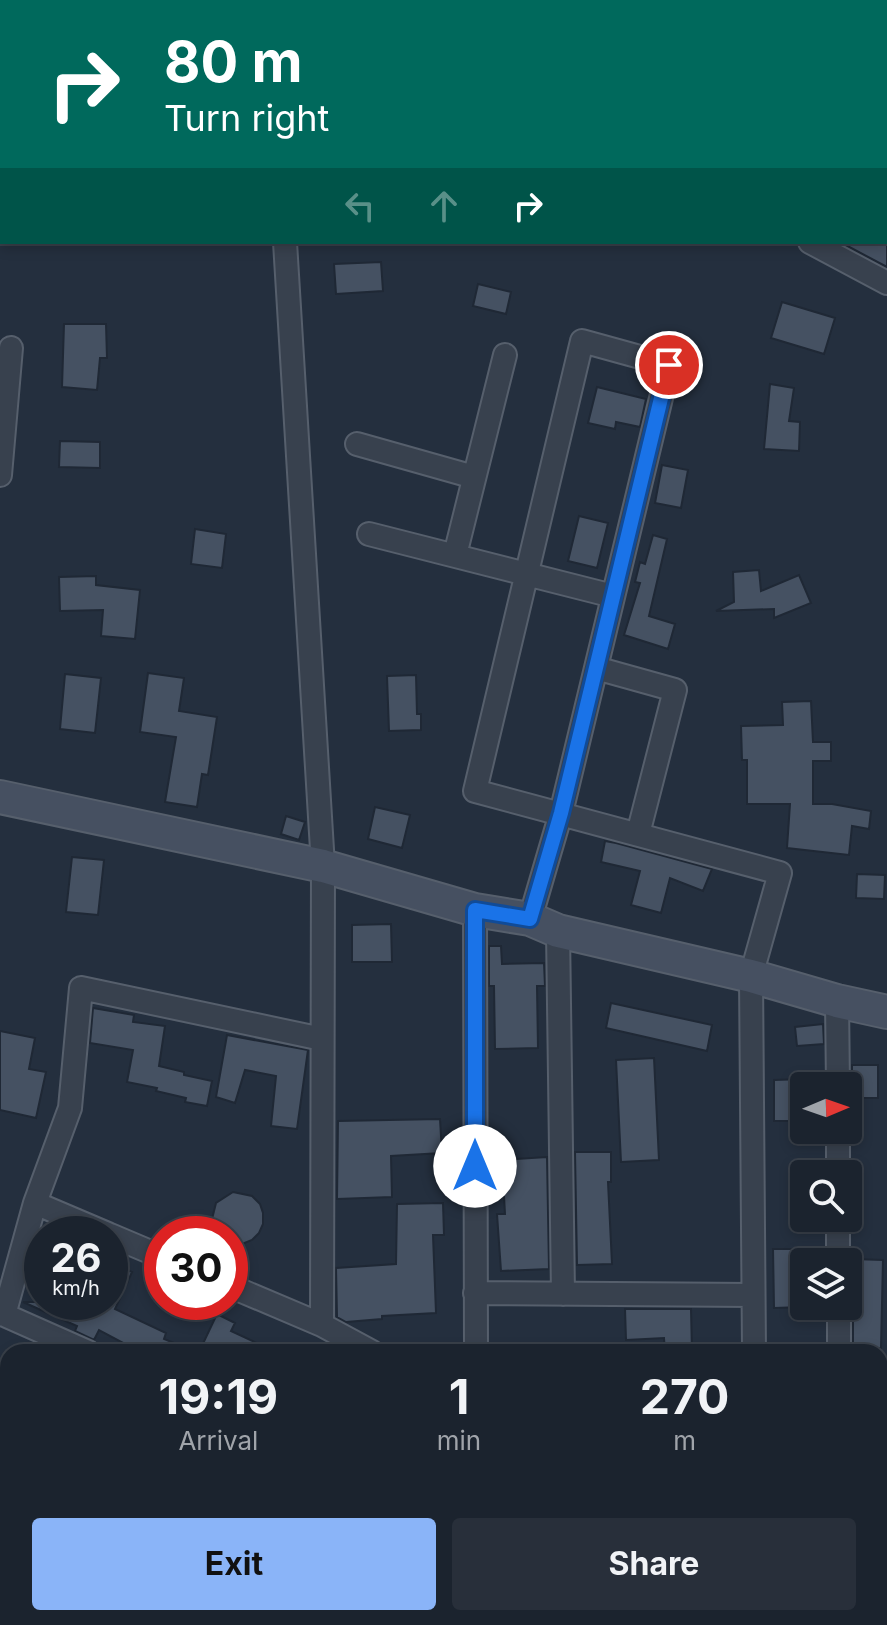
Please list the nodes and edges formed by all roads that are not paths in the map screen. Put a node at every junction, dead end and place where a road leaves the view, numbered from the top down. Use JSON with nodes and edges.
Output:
{"nodes":[{"id":1,"x":285,"y":244,"type":"edge"},
{"id":2,"x":814,"y":244,"type":"edge"},
{"id":3,"x":887,"y":283,"type":"edge"},
{"id":4,"x":11,"y":348,"type":"dead end"},
{"id":5,"x":505,"y":355,"type":"dead end"},
{"id":6,"x":357,"y":444,"type":"dead end"},
{"id":7,"x":0,"y":475,"type":"edge"},
{"id":8,"x":474,"y":477,"type":"junction"},
{"id":9,"x":369,"y":534,"type":"dead end"},
{"id":10,"x":455,"y":555,"type":"junction"},
{"id":11,"x":528,"y":574,"type":"junction"},
{"id":12,"x":613,"y":596,"type":"junction"},
{"id":13,"x":596,"y":668,"type":"junction"},
{"id":14,"x":0,"y":797,"type":"edge"},
{"id":15,"x":561,"y":813,"type":"junction"},
{"id":16,"x":638,"y":834,"type":"junction"},
{"id":17,"x":323,"y":866,"type":"junction"},
{"id":18,"x":475,"y":910,"type":"junction"},
{"id":19,"x":544,"y":925,"type":"junction"},
{"id":20,"x":751,"y":976,"type":"junction"},
{"id":21,"x":837,"y":1001,"type":"junction"},
{"id":22,"x":887,"y":1012,"type":"edge"},
{"id":23,"x":322,"y":1039,"type":"junction"},
{"id":24,"x":838,"y":1072,"type":"edge"},
{"id":25,"x":35,"y":1203,"type":"junction"},
{"id":26,"x":66,"y":1216,"type":"edge"},
{"id":27,"x":475,"y":1293,"type":"junction"},
{"id":28,"x":248,"y":1294,"type":"edge"},
{"id":29,"x":563,"y":1294,"type":"junction"},
{"id":30,"x":753,"y":1295,"type":"junction"},
{"id":31,"x":2,"y":1314,"type":"edge"},
{"id":32,"x":839,"y":1320,"type":"edge"},
{"id":33,"x":322,"y":1325,"type":"junction"},
{"id":34,"x":70,"y":1344,"type":"edge"},
{"id":35,"x":357,"y":1344,"type":"edge"},
{"id":36,"x":476,"y":1344,"type":"edge"},
{"id":37,"x":754,"y":1344,"type":"edge"},
{"id":38,"x":839,"y":1344,"type":"edge"}],
"edges":[{"from":1,"to":17,"type":"street"},
{"from":2,"to":3,"type":"street"},
{"from":4,"to":7,"type":"street"},
{"from":5,"to":8,"type":"street"},
{"from":6,"to":8,"type":"street"},
{"from":8,"to":10,"type":"street"},
{"from":9,"to":10,"type":"street"},
{"from":10,"to":11,"type":"street"},
{"from":11,"to":12,"type":"street"},
{"from":11,"to":12,"type":"street"},
{"from":11,"to":15,"type":"street"},
{"from":12,"to":13,"type":"street"},
{"from":13,"to":15,"type":"street"},
{"from":13,"to":16,"type":"street"},
{"from":14,"to":17,"type":"main road"},
{"from":15,"to":16,"type":"street"},
{"from":15,"to":19,"type":"street"},
{"from":16,"to":20,"type":"street"},
{"from":17,"to":18,"type":"main road"},
{"from":17,"to":23,"type":"street"},
{"from":18,"to":19,"type":"main road"},
{"from":18,"to":27,"type":"street"},
{"from":19,"to":20,"type":"main road"},
{"from":19,"to":29,"type":"street"},
{"from":20,"to":21,"type":"main road"},
{"from":20,"to":30,"type":"street"},
{"from":21,"to":22,"type":"main road"},
{"from":21,"to":24,"type":"street"},
{"from":23,"to":25,"type":"street"},
{"from":23,"to":33,"type":"street"},
{"from":25,"to":26,"type":"street"},
{"from":25,"to":31,"type":"street"},
{"from":27,"to":29,"type":"street"},
{"from":27,"to":36,"type":"street"},
{"from":28,"to":33,"type":"street"},
{"from":29,"to":30,"type":"street"},
{"from":30,"to":37,"type":"street"},
{"from":31,"to":34,"type":"street"},
{"from":32,"to":38,"type":"street"},
{"from":33,"to":35,"type":"street"}]}
